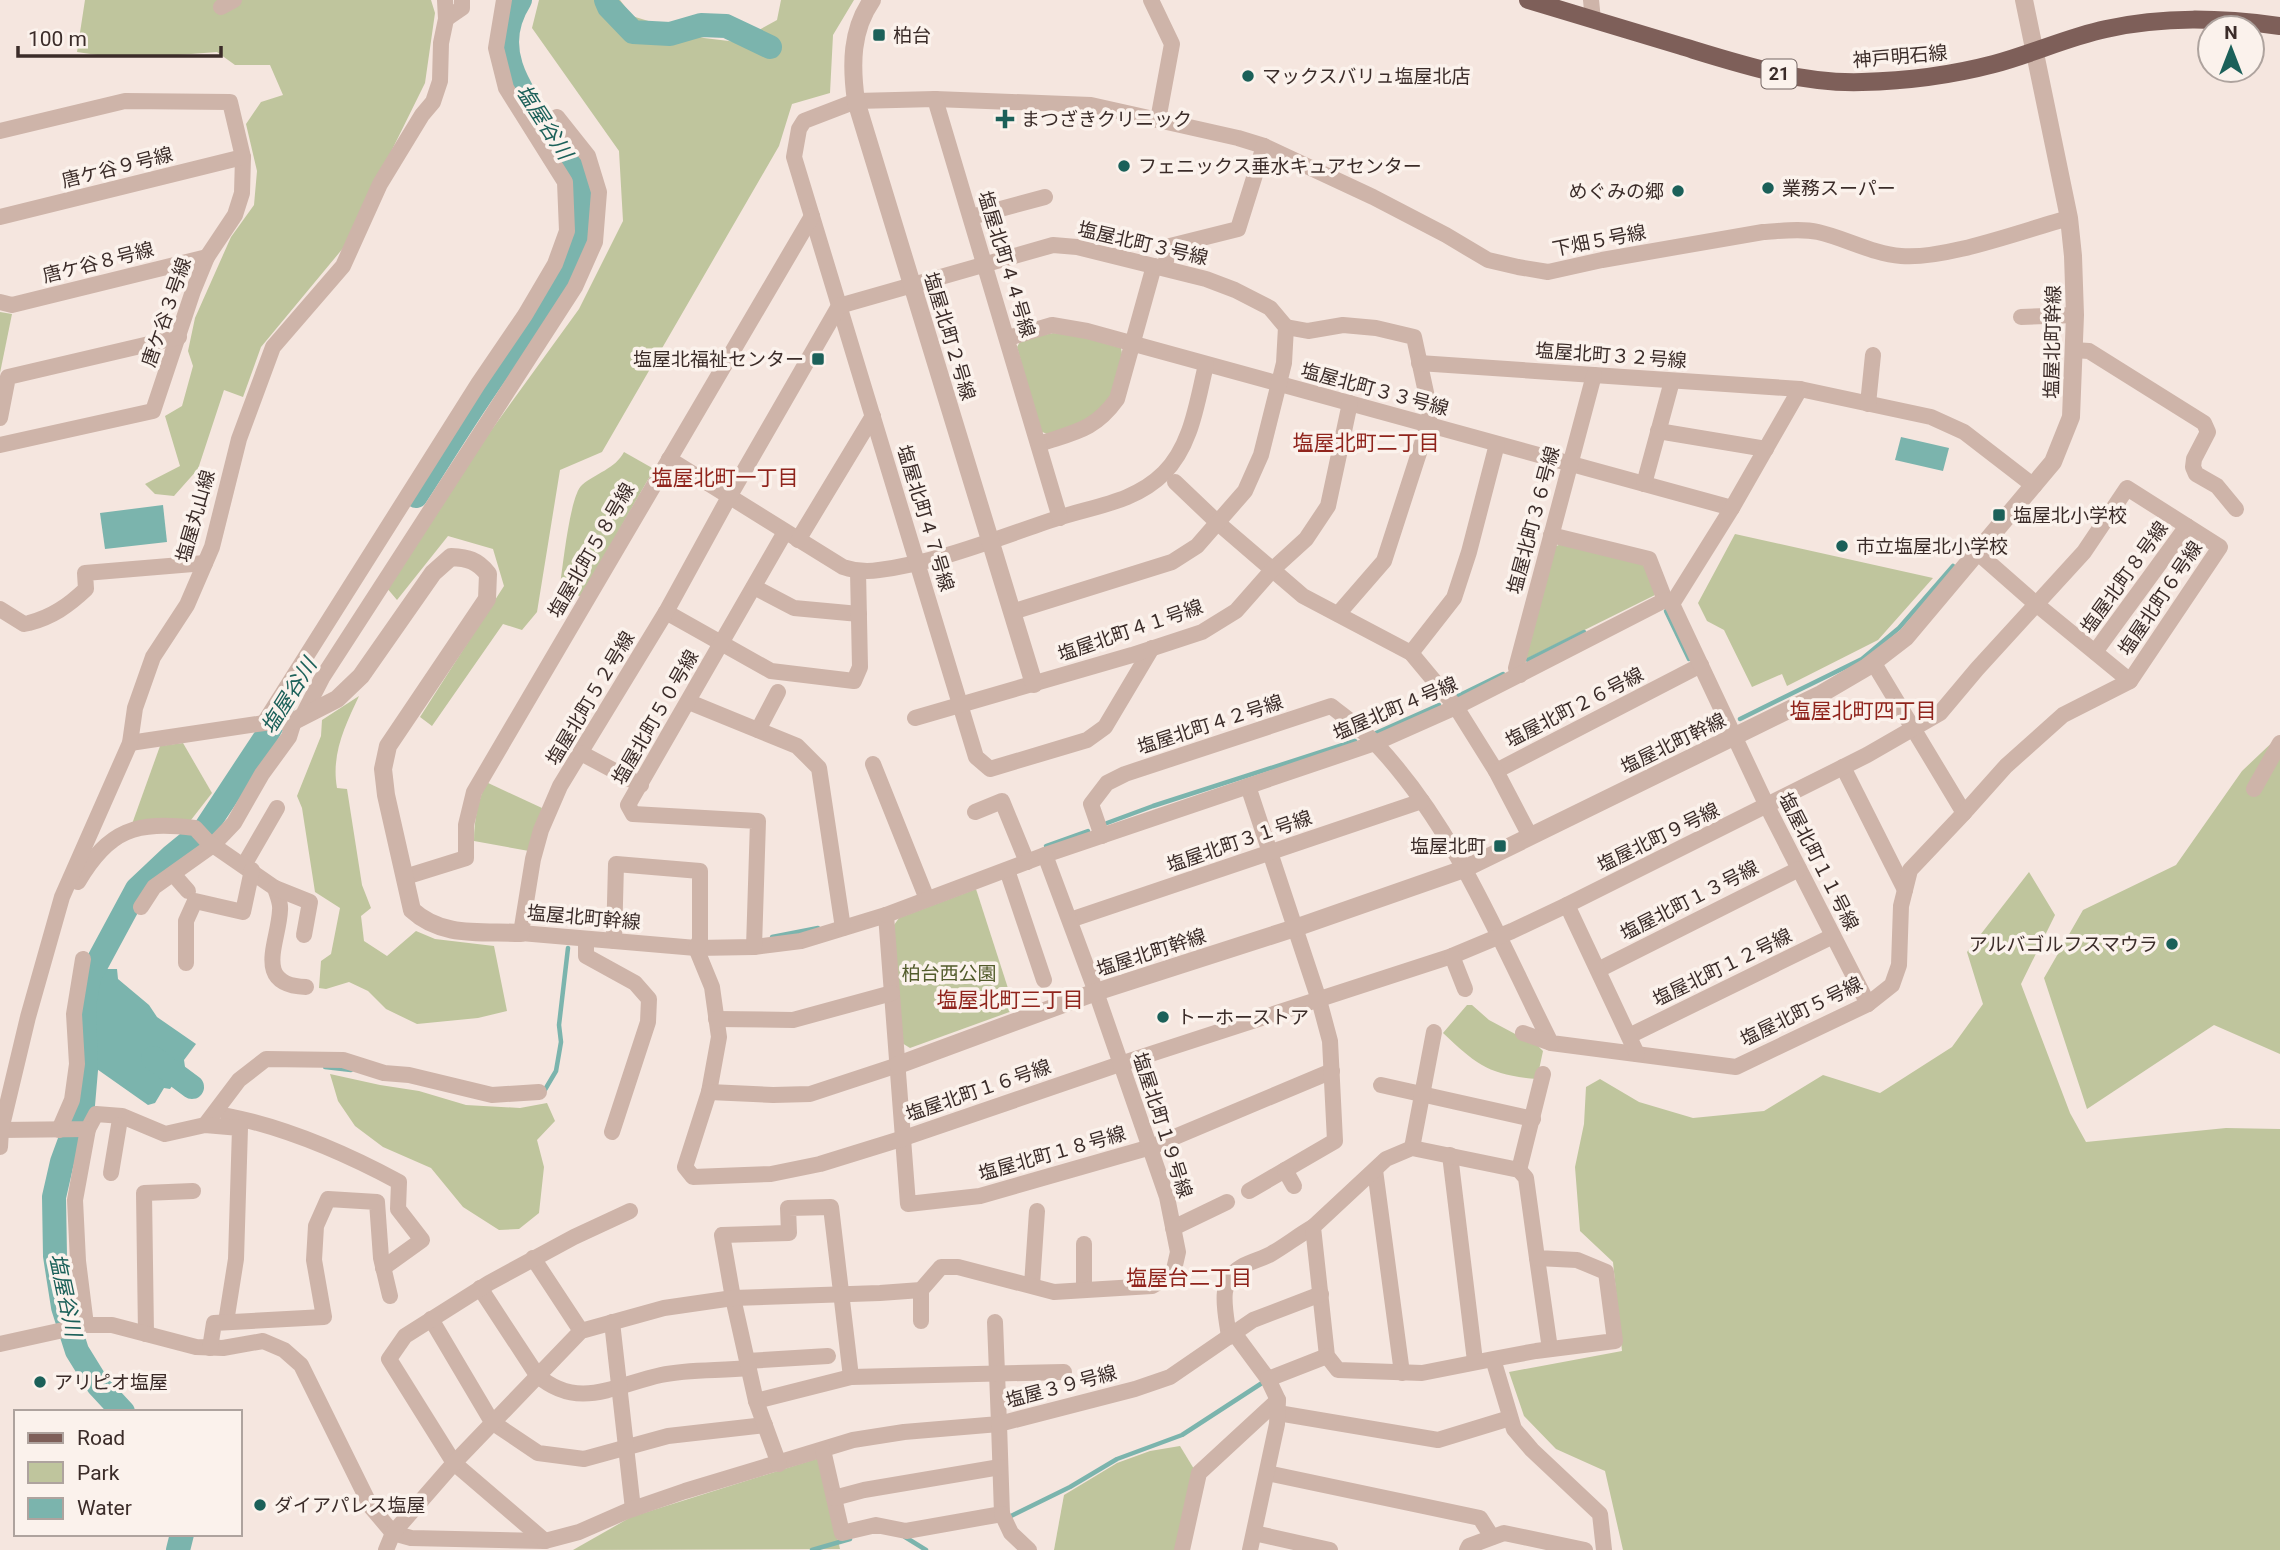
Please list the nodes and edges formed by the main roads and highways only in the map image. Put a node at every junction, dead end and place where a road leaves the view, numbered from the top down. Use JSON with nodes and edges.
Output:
{"nodes":[{"id":1,"x":1528,"y":0,"type":"edge"},
{"id":2,"x":2280,"y":26,"type":"edge"}],
"edges":[{"from":1,"to":2,"type":"main road","name":"神戸明石線","number":"21"}]}
